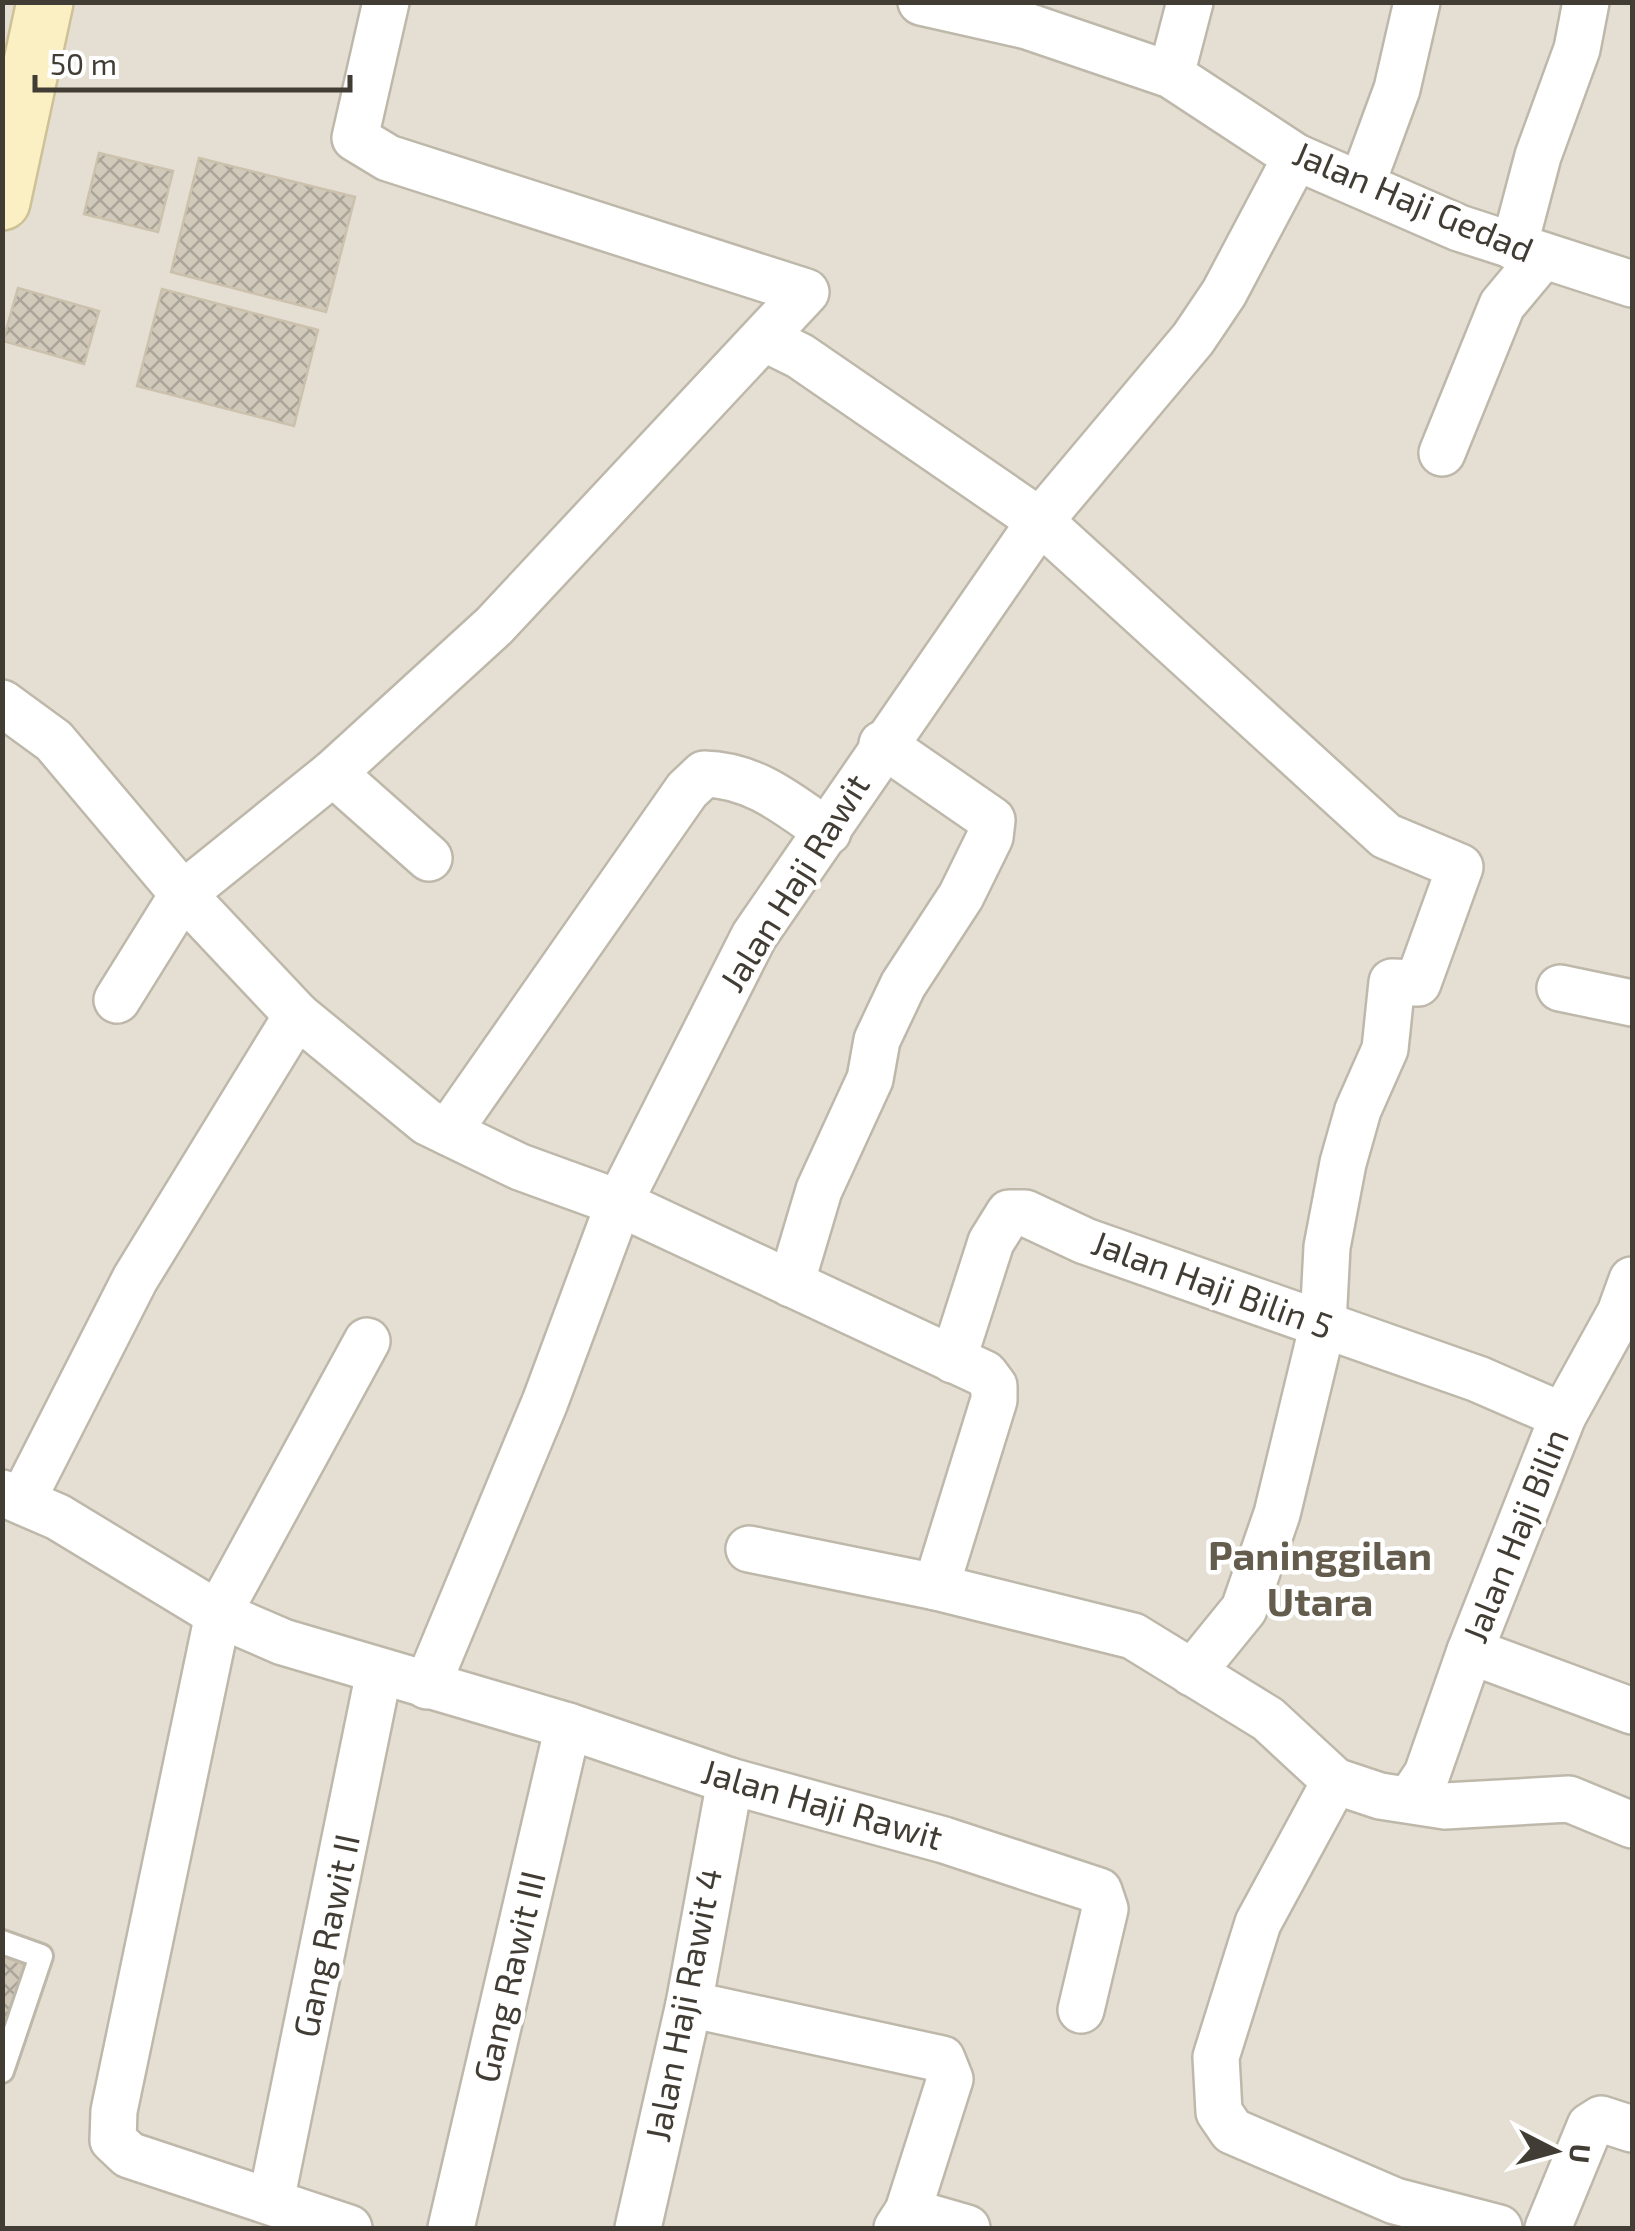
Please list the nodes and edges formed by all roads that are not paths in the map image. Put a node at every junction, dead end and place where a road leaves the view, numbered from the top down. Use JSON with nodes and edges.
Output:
{"nodes":[{"id":1,"x":45,"y":2,"type":"edge"},
{"id":2,"x":386,"y":2,"type":"edge"},
{"id":3,"x":921,"y":2,"type":"edge"},
{"id":4,"x":1190,"y":2,"type":"edge"},
{"id":5,"x":1417,"y":2,"type":"edge"},
{"id":6,"x":1586,"y":2,"type":"edge"},
{"id":7,"x":1031,"y":14,"type":"edge"},
{"id":8,"x":1171,"y":75,"type":"junction"},
{"id":9,"x":1296,"y":157,"type":"junction"},
{"id":10,"x":1362,"y":184,"type":"junction"},
{"id":11,"x":2,"y":202,"type":"edge"},
{"id":12,"x":1528,"y":252,"type":"junction"},
{"id":13,"x":1632,"y":284,"type":"edge"},
{"id":14,"x":766,"y":339,"type":"junction"},
{"id":15,"x":1442,"y":453,"type":"dead end"},
{"id":16,"x":1040,"y":521,"type":"junction"},
{"id":17,"x":2,"y":702,"type":"edge"},
{"id":18,"x":882,"y":744,"type":"junction"},
{"id":19,"x":333,"y":773,"type":"junction"},
{"id":20,"x":828,"y":832,"type":"junction"},
{"id":21,"x":428,"y":858,"type":"dead end"},
{"id":22,"x":183,"y":894,"type":"junction"},
{"id":23,"x":1560,"y":988,"type":"dead end"},
{"id":24,"x":117,"y":1000,"type":"dead end"},
{"id":25,"x":1632,"y":1003,"type":"edge"},
{"id":26,"x":297,"y":1015,"type":"junction"},
{"id":27,"x":448,"y":1132,"type":"junction"},
{"id":28,"x":620,"y":1203,"type":"junction"},
{"id":29,"x":1632,"y":1280,"type":"edge"},
{"id":30,"x":791,"y":1284,"type":"junction"},
{"id":31,"x":1323,"y":1324,"type":"junction"},
{"id":32,"x":367,"y":1342,"type":"dead end"},
{"id":33,"x":953,"y":1360,"type":"junction"},
{"id":34,"x":1563,"y":1416,"type":"junction"},
{"id":35,"x":12,"y":1497,"type":"edge"},
{"id":36,"x":749,"y":1549,"type":"dead end"},
{"id":37,"x":936,"y":1587,"type":"junction"},
{"id":38,"x":218,"y":1614,"type":"junction"},
{"id":39,"x":1470,"y":1651,"type":"junction"},
{"id":40,"x":379,"y":1672,"type":"junction"},
{"id":41,"x":1192,"y":1673,"type":"junction"},
{"id":42,"x":427,"y":1686,"type":"junction"},
{"id":43,"x":1632,"y":1710,"type":"edge"},
{"id":44,"x":568,"y":1726,"type":"junction"},
{"id":45,"x":730,"y":1781,"type":"junction"},
{"id":46,"x":1335,"y":1781,"type":"junction"},
{"id":47,"x":1411,"y":1798,"type":"junction"},
{"id":48,"x":1632,"y":1825,"type":"edge"},
{"id":49,"x":2,"y":1942,"type":"edge"},
{"id":50,"x":689,"y":2004,"type":"junction"},
{"id":51,"x":1082,"y":2010,"type":"dead end"},
{"id":52,"x":2,"y":2071,"type":"edge"},
{"id":53,"x":1632,"y":2129,"type":"edge"},
{"id":54,"x":271,"y":2201,"type":"junction"},
{"id":55,"x":1392,"y":2215,"type":"edge"},
{"id":56,"x":902,"y":2220,"type":"edge"},
{"id":57,"x":349,"y":2228,"type":"edge"},
{"id":58,"x":451,"y":2228,"type":"edge"},
{"id":59,"x":638,"y":2228,"type":"edge"},
{"id":60,"x":967,"y":2228,"type":"edge"},
{"id":61,"x":1499,"y":2228,"type":"edge"},
{"id":62,"x":1548,"y":2228,"type":"edge"}],
"edges":[{"from":1,"to":11,"type":"main road"},
{"from":2,"to":14,"type":"street"},
{"from":3,"to":7,"type":"street","name":"Jalan Haji Gedad"},
{"from":4,"to":8,"type":"street"},
{"from":5,"to":10,"type":"street"},
{"from":6,"to":12,"type":"street"},
{"from":7,"to":8,"type":"street","name":"Jalan Haji Gedad"},
{"from":8,"to":9,"type":"street","name":"Jalan Haji Gedad"},
{"from":9,"to":10,"type":"street","name":"Jalan Haji Gedad"},
{"from":9,"to":16,"type":"street","name":"Jalan Haji Rawit"},
{"from":10,"to":12,"type":"street","name":"Jalan Haji Gedad"},
{"from":12,"to":13,"type":"street","name":"Jalan Haji Gedad"},
{"from":12,"to":15,"type":"street"},
{"from":14,"to":16,"type":"street"},
{"from":14,"to":19,"type":"street"},
{"from":16,"to":18,"type":"street","name":"Jalan Haji Rawit"},
{"from":16,"to":31,"type":"street"},
{"from":17,"to":22,"type":"street"},
{"from":18,"to":20,"type":"street","name":"Jalan Haji Rawit"},
{"from":18,"to":30,"type":"street"},
{"from":19,"to":21,"type":"street"},
{"from":19,"to":22,"type":"street"},
{"from":20,"to":27,"type":"street"},
{"from":20,"to":28,"type":"street","name":"Jalan Haji Rawit"},
{"from":22,"to":24,"type":"street"},
{"from":22,"to":26,"type":"street"},
{"from":23,"to":25,"type":"street"},
{"from":26,"to":27,"type":"street"},
{"from":26,"to":35,"type":"street"},
{"from":27,"to":28,"type":"street"},
{"from":28,"to":30,"type":"street"},
{"from":28,"to":42,"type":"street","name":"Jalan Haji Rawit"},
{"from":29,"to":34,"type":"street","name":"Jalan Haji Bilin"},
{"from":30,"to":33,"type":"street"},
{"from":31,"to":33,"type":"street","name":"Jalan Haji Bilin 5"},
{"from":31,"to":34,"type":"street","name":"Jalan Haji Bilin 5"},
{"from":31,"to":41,"type":"street"},
{"from":32,"to":38,"type":"street"},
{"from":33,"to":37,"type":"street"},
{"from":34,"to":39,"type":"street","name":"Jalan Haji Bilin"},
{"from":35,"to":38,"type":"street","name":"Jalan Haji Rawit"},
{"from":36,"to":37,"type":"street"},
{"from":37,"to":41,"type":"street"},
{"from":38,"to":40,"type":"street","name":"Jalan Haji Rawit"},
{"from":38,"to":54,"type":"street"},
{"from":39,"to":43,"type":"street"},
{"from":39,"to":47,"type":"street","name":"Jalan Haji Bilin"},
{"from":40,"to":42,"type":"street","name":"Jalan Haji Rawit"},
{"from":40,"to":54,"type":"street","name":"Gang Rawit II"},
{"from":41,"to":46,"type":"street"},
{"from":42,"to":44,"type":"street","name":"Jalan Haji Rawit"},
{"from":44,"to":45,"type":"street","name":"Jalan Haji Rawit"},
{"from":44,"to":58,"type":"street","name":"Gang Rawit III"},
{"from":45,"to":50,"type":"street","name":"Jalan Haji Rawit 4"},
{"from":45,"to":51,"type":"street","name":"Jalan Haji Rawit"},
{"from":46,"to":47,"type":"street"},
{"from":46,"to":55,"type":"street"},
{"from":47,"to":48,"type":"street"},
{"from":49,"to":52,"type":"lane"},
{"from":50,"to":56,"type":"street"},
{"from":50,"to":59,"type":"street","name":"Jalan Haji Rawit 4"},
{"from":53,"to":62,"type":"street"},
{"from":54,"to":57,"type":"street"},
{"from":55,"to":61,"type":"street"},
{"from":56,"to":60,"type":"street"}]}
